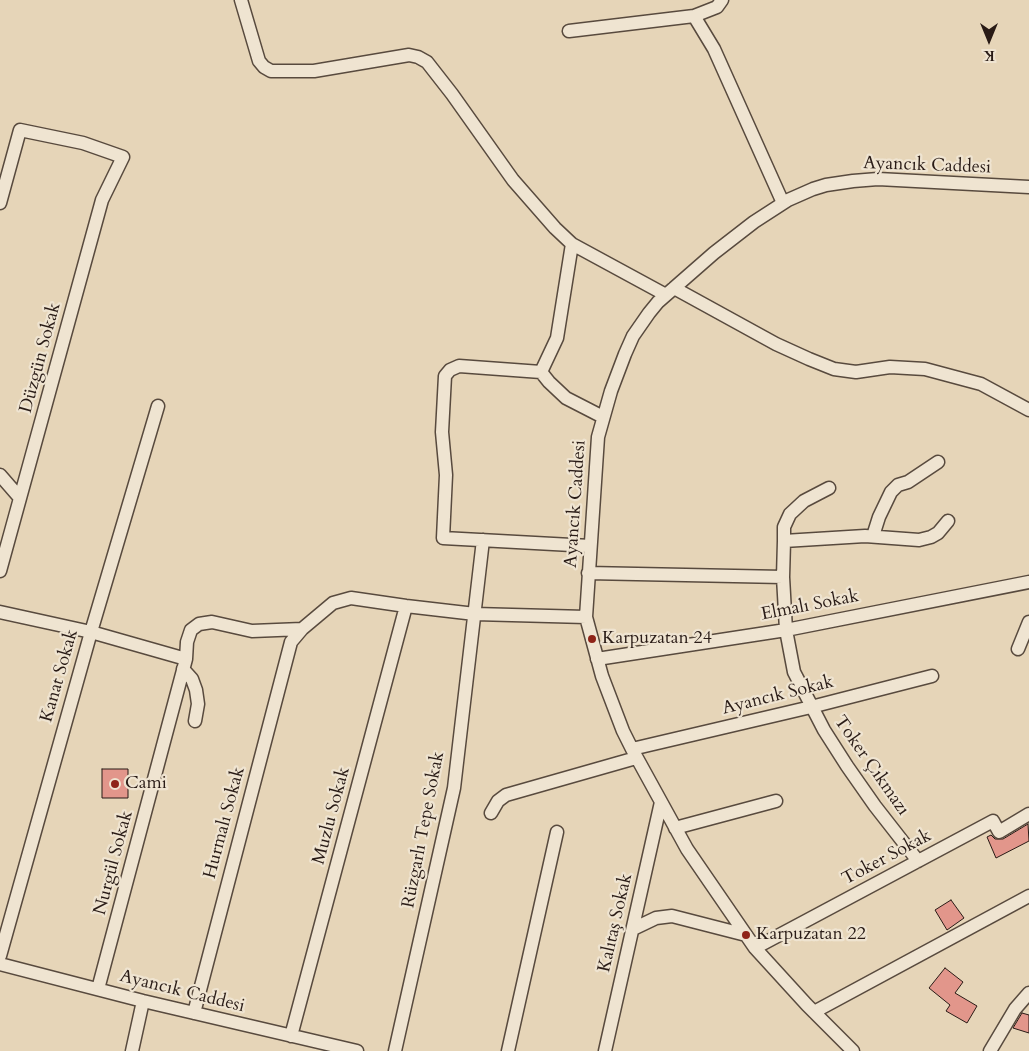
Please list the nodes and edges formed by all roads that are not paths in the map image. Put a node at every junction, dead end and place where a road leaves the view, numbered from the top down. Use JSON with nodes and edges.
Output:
{"nodes":[{"id":1,"x":241,"y":0,"type":"edge"},
{"id":2,"x":722,"y":0,"type":"edge"},
{"id":3,"x":694,"y":16,"type":"junction"},
{"id":4,"x":569,"y":31,"type":"dead end"},
{"id":5,"x":1029,"y":187,"type":"edge"},
{"id":6,"x":0,"y":203,"type":"edge"},
{"id":7,"x":783,"y":203,"type":"junction"},
{"id":8,"x":572,"y":244,"type":"junction"},
{"id":9,"x":670,"y":291,"type":"junction"},
{"id":10,"x":541,"y":372,"type":"junction"},
{"id":11,"x":158,"y":406,"type":"dead end"},
{"id":12,"x":1029,"y":410,"type":"edge"},
{"id":13,"x":603,"y":417,"type":"junction"},
{"id":14,"x":938,"y":462,"type":"dead end"},
{"id":15,"x":0,"y":475,"type":"edge"},
{"id":16,"x":829,"y":488,"type":"dead end"},
{"id":17,"x":20,"y":498,"type":"junction"},
{"id":18,"x":948,"y":521,"type":"dead end"},
{"id":19,"x":873,"y":536,"type":"junction"},
{"id":20,"x":482,"y":540,"type":"junction"},
{"id":21,"x":784,"y":541,"type":"junction"},
{"id":22,"x":590,"y":546,"type":"junction"},
{"id":23,"x":0,"y":571,"type":"edge"},
{"id":24,"x":588,"y":573,"type":"junction"},
{"id":25,"x":783,"y":577,"type":"junction"},
{"id":26,"x":1029,"y":582,"type":"edge"},
{"id":27,"x":406,"y":606,"type":"junction"},
{"id":28,"x":0,"y":612,"type":"edge"},
{"id":29,"x":475,"y":614,"type":"junction"},
{"id":30,"x":586,"y":617,"type":"junction"},
{"id":31,"x":1029,"y":622,"type":"edge"},
{"id":32,"x":302,"y":629,"type":"junction"},
{"id":33,"x":786,"y":630,"type":"junction"},
{"id":34,"x":91,"y":632,"type":"junction"},
{"id":35,"x":1018,"y":650,"type":"dead end"},
{"id":36,"x":597,"y":659,"type":"junction"},
{"id":37,"x":185,"y":664,"type":"junction"},
{"id":38,"x":932,"y":676,"type":"dead end"},
{"id":39,"x":811,"y":707,"type":"junction"},
{"id":40,"x":195,"y":721,"type":"dead end"},
{"id":41,"x":634,"y":753,"type":"junction"},
{"id":42,"x":776,"y":801,"type":"dead end"},
{"id":43,"x":661,"y":802,"type":"junction"},
{"id":44,"x":491,"y":813,"type":"dead end"},
{"id":45,"x":1029,"y":814,"type":"edge"},
{"id":46,"x":675,"y":828,"type":"junction"},
{"id":47,"x":557,"y":832,"type":"dead end"},
{"id":48,"x":918,"y":862,"type":"junction"},
{"id":49,"x":1029,"y":896,"type":"edge"},
{"id":50,"x":633,"y":929,"type":"junction"},
{"id":51,"x":746,"y":935,"type":"junction"},
{"id":52,"x":755,"y":948,"type":"junction"},
{"id":53,"x":0,"y":956,"type":"edge"},
{"id":54,"x":0,"y":964,"type":"edge"},
{"id":55,"x":98,"y":989,"type":"junction"},
{"id":56,"x":1029,"y":993,"type":"edge"},
{"id":57,"x":143,"y":1001,"type":"junction"},
{"id":58,"x":814,"y":1012,"type":"junction"},
{"id":59,"x":194,"y":1013,"type":"junction"},
{"id":60,"x":291,"y":1036,"type":"junction"},
{"id":61,"x":132,"y":1051,"type":"edge"},
{"id":62,"x":357,"y":1051,"type":"edge"},
{"id":63,"x":395,"y":1051,"type":"edge"},
{"id":64,"x":508,"y":1051,"type":"edge"},
{"id":65,"x":605,"y":1051,"type":"edge"},
{"id":66,"x":852,"y":1051,"type":"edge"},
{"id":67,"x":990,"y":1051,"type":"edge"}],
"edges":[{"from":1,"to":8,"type":"street"},
{"from":2,"to":3,"type":"street"},
{"from":3,"to":4,"type":"street"},
{"from":3,"to":7,"type":"street"},
{"from":5,"to":7,"type":"street","name":"Ayancık Caddesi"},
{"from":6,"to":17,"type":"street","name":"Düzgün Sokak"},
{"from":7,"to":9,"type":"street","name":"Ayancık Caddesi"},
{"from":8,"to":9,"type":"street"},
{"from":8,"to":10,"type":"street"},
{"from":9,"to":12,"type":"street"},
{"from":9,"to":13,"type":"street","name":"Ayancık Caddesi"},
{"from":10,"to":13,"type":"street"},
{"from":10,"to":20,"type":"street"},
{"from":11,"to":34,"type":"street","name":"Kanat Sokak"},
{"from":13,"to":22,"type":"street","name":"Ayancık Caddesi"},
{"from":14,"to":19,"type":"street"},
{"from":15,"to":17,"type":"street"},
{"from":16,"to":21,"type":"street","name":"Toker Çıkmazı"},
{"from":17,"to":23,"type":"street","name":"Düzgün Sokak"},
{"from":18,"to":19,"type":"street"},
{"from":19,"to":21,"type":"street"},
{"from":20,"to":22,"type":"street"},
{"from":20,"to":29,"type":"street","name":"Rüzgarlı Tepe Sokak"},
{"from":21,"to":25,"type":"street","name":"Toker Çıkmazı"},
{"from":22,"to":24,"type":"street","name":"Ayancık Caddesi"},
{"from":24,"to":25,"type":"street"},
{"from":24,"to":30,"type":"street","name":"Ayancık Caddesi"},
{"from":25,"to":33,"type":"street","name":"Toker Çıkmazı"},
{"from":26,"to":33,"type":"street","name":"Elmalı Sokak"},
{"from":27,"to":29,"type":"street"},
{"from":27,"to":32,"type":"street"},
{"from":27,"to":60,"type":"street","name":"Muzlu Sokak"},
{"from":28,"to":34,"type":"street"},
{"from":29,"to":30,"type":"street"},
{"from":29,"to":63,"type":"street","name":"Rüzgarlı Tepe Sokak"},
{"from":30,"to":36,"type":"street","name":"Ayancık Caddesi"},
{"from":31,"to":35,"type":"street"},
{"from":32,"to":37,"type":"street","name":"Nurgül Sokak"},
{"from":32,"to":59,"type":"street","name":"Hurmalı Sokak"},
{"from":33,"to":36,"type":"street","name":"Elmalı Sokak"},
{"from":33,"to":39,"type":"street","name":"Toker Çıkmazı"},
{"from":34,"to":37,"type":"street"},
{"from":34,"to":53,"type":"street","name":"Kanat Sokak"},
{"from":36,"to":41,"type":"street","name":"Ayancık Caddesi"},
{"from":37,"to":40,"type":"street"},
{"from":37,"to":55,"type":"street","name":"Nurgül Sokak"},
{"from":38,"to":39,"type":"street","name":"Ayancık Sokak"},
{"from":39,"to":41,"type":"street","name":"Ayancık Sokak"},
{"from":39,"to":48,"type":"street","name":"Toker Çıkmazı"},
{"from":41,"to":43,"type":"street","name":"Ayancık Caddesi"},
{"from":41,"to":44,"type":"street","name":"Ayancık Sokak"},
{"from":42,"to":46,"type":"street"},
{"from":43,"to":46,"type":"street","name":"Ayancık Caddesi"},
{"from":43,"to":50,"type":"street","name":"Kalıtaş Sokak"},
{"from":45,"to":48,"type":"street","name":"Toker Sokak"},
{"from":46,"to":51,"type":"street","name":"Ayancık Caddesi"},
{"from":47,"to":64,"type":"street"},
{"from":48,"to":52,"type":"street","name":"Toker Sokak"},
{"from":49,"to":58,"type":"street"},
{"from":50,"to":51,"type":"street"},
{"from":50,"to":65,"type":"street","name":"Kalıtaş Sokak"},
{"from":51,"to":52,"type":"street","name":"Ayancık Caddesi"},
{"from":52,"to":58,"type":"street","name":"Ayancık Caddesi"},
{"from":54,"to":55,"type":"street","name":"Ayancık Caddesi"},
{"from":55,"to":57,"type":"street","name":"Ayancık Caddesi"},
{"from":56,"to":67,"type":"street"},
{"from":57,"to":59,"type":"street","name":"Ayancık Caddesi"},
{"from":57,"to":61,"type":"street"},
{"from":58,"to":66,"type":"street","name":"Ayancık Caddesi"},
{"from":59,"to":60,"type":"street","name":"Ayancık Caddesi"},
{"from":60,"to":62,"type":"street","name":"Ayancık Caddesi"}]}
